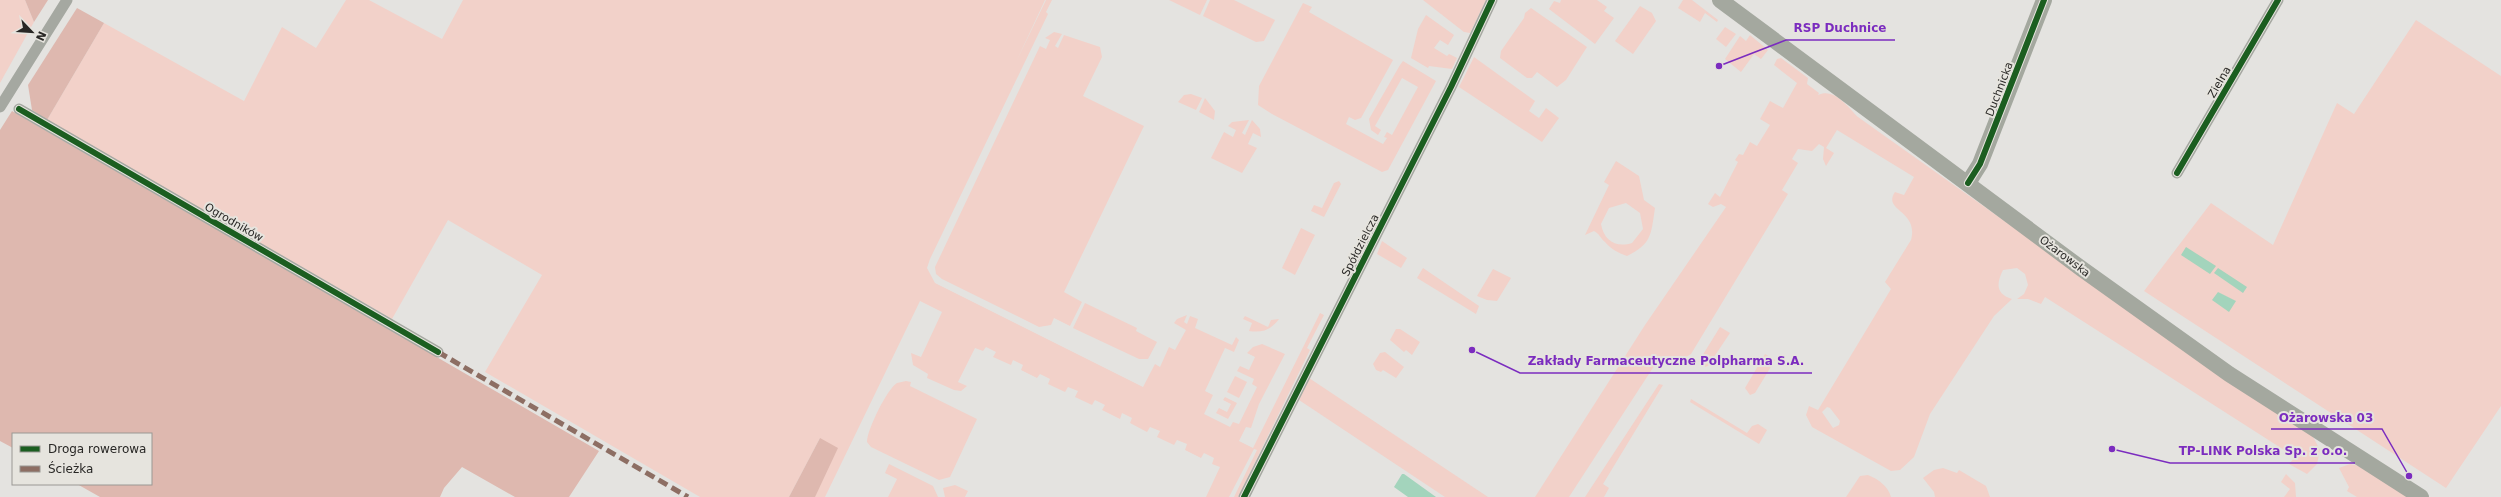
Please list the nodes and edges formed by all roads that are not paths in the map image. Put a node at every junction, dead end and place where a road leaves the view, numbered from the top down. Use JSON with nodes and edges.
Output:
{"nodes":[{"id":1,"x":67,"y":0,"type":"edge"},
{"id":2,"x":1492,"y":0,"type":"edge"},
{"id":3,"x":1720,"y":0,"type":"edge"},
{"id":4,"x":2044,"y":0,"type":"edge"},
{"id":5,"x":2278,"y":0,"type":"edge"},
{"id":6,"x":0,"y":107,"type":"edge"},
{"id":7,"x":19,"y":109,"type":"dead end"},
{"id":8,"x":2177,"y":173,"type":"dead end"},
{"id":9,"x":1968,"y":183,"type":"junction"},
{"id":10,"x":438,"y":352,"type":"dead end"},
{"id":11,"x":1244,"y":497,"type":"edge"},
{"id":12,"x":2421,"y":497,"type":"edge"}],
"edges":[{"from":1,"to":6,"type":"street"},
{"from":2,"to":11,"type":"street","name":"Spółdzielcza"},
{"from":3,"to":9,"type":"main road","name":"Ożarowska"},
{"from":4,"to":9,"type":"main road","name":"Duchnicka"},
{"from":5,"to":8,"type":"street","name":"Zielna"},
{"from":7,"to":10,"type":"street","name":"Ogrodników"},
{"from":9,"to":12,"type":"main road","name":"Ożarowska"}]}
